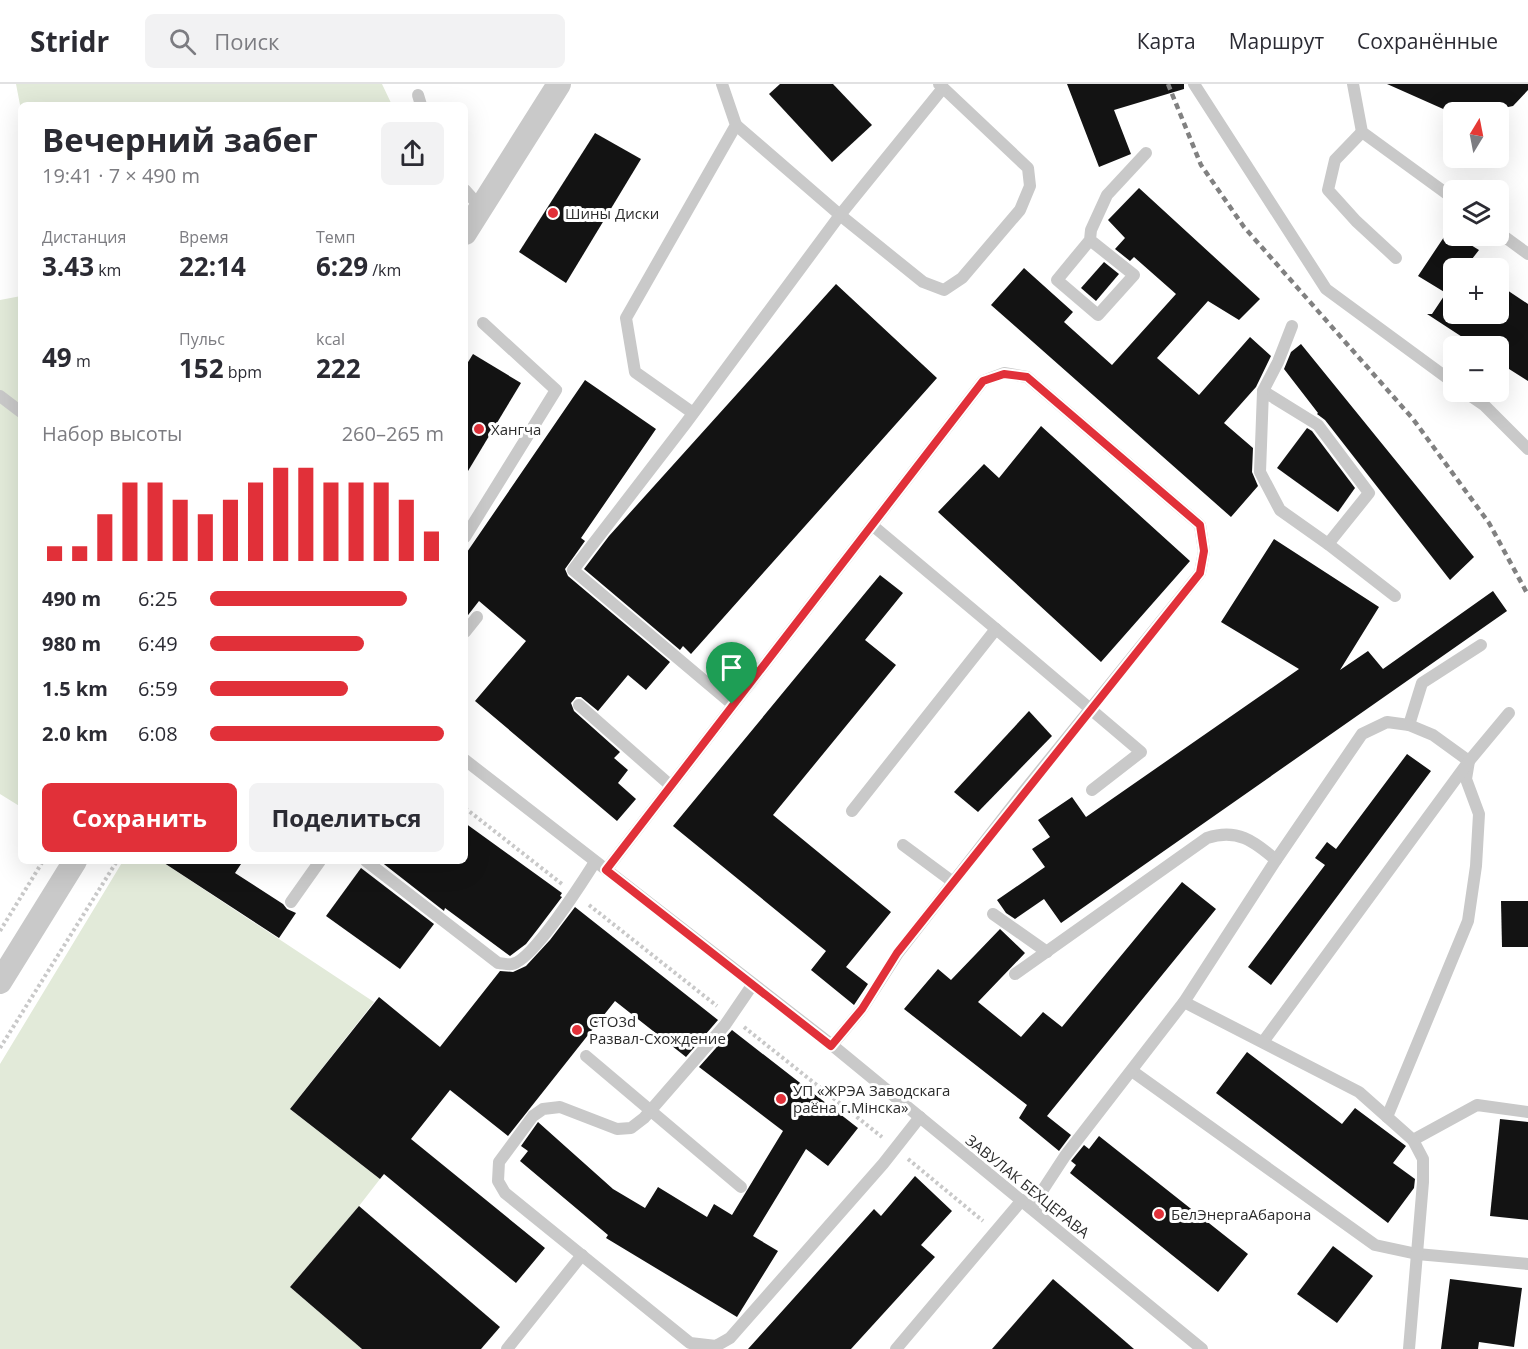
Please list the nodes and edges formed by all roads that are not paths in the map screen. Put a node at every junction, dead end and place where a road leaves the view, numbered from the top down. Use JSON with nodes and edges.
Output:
{"nodes":[{"id":1,"x":559,"y":84,"type":"edge"},
{"id":2,"x":722,"y":84,"type":"edge"},
{"id":3,"x":1194,"y":84,"type":"edge"},
{"id":4,"x":1353,"y":84,"type":"edge"},
{"id":5,"x":941,"y":86,"type":"edge"},
{"id":6,"x":736,"y":125,"type":"junction"},
{"id":7,"x":1362,"y":132,"type":"junction"},
{"id":8,"x":1146,"y":153,"type":"dead end"},
{"id":9,"x":1443,"y":191,"type":"edge"},
{"id":10,"x":473,"y":199,"type":"edge"},
{"id":11,"x":840,"y":215,"type":"junction"},
{"id":12,"x":468,"y":220,"type":"edge"},
{"id":13,"x":1090,"y":240,"type":"junction"},
{"id":14,"x":1509,"y":240,"type":"edge"},
{"id":15,"x":1528,"y":254,"type":"edge"},
{"id":16,"x":1396,"y":258,"type":"dead end"},
{"id":17,"x":483,"y":323,"type":"dead end"},
{"id":18,"x":1292,"y":326,"type":"dead end"},
{"id":19,"x":1443,"y":375,"type":"edge"},
{"id":20,"x":1263,"y":391,"type":"junction"},
{"id":21,"x":0,"y":396,"type":"edge"},
{"id":22,"x":1480,"y":402,"type":"edge"},
{"id":23,"x":18,"y":410,"type":"edge"},
{"id":24,"x":693,"y":413,"type":"junction"},
{"id":25,"x":1528,"y":449,"type":"edge"},
{"id":26,"x":872,"y":525,"type":"junction"},
{"id":27,"x":468,"y":532,"type":"edge"},
{"id":28,"x":1328,"y":544,"type":"junction"},
{"id":29,"x":1395,"y":596,"type":"dead end"},
{"id":30,"x":477,"y":617,"type":"dead end"},
{"id":31,"x":468,"y":629,"type":"edge"},
{"id":32,"x":996,"y":629,"type":"junction"},
{"id":33,"x":1481,"y":645,"type":"dead end"},
{"id":34,"x":732,"y":704,"type":"junction"},
{"id":35,"x":579,"y":705,"type":"dead end"},
{"id":36,"x":1091,"y":709,"type":"junction"},
{"id":37,"x":1509,"y":713,"type":"dead end"},
{"id":38,"x":1409,"y":725,"type":"junction"},
{"id":39,"x":1469,"y":761,"type":"junction"},
{"id":40,"x":468,"y":762,"type":"edge"},
{"id":41,"x":670,"y":785,"type":"junction"},
{"id":42,"x":1092,"y":790,"type":"dead end"},
{"id":43,"x":852,"y":811,"type":"dead end"},
{"id":44,"x":903,"y":845,"type":"dead end"},
{"id":45,"x":1276,"y":860,"type":"junction"},
{"id":46,"x":73,"y":864,"type":"edge"},
{"id":47,"x":318,"y":864,"type":"edge"},
{"id":48,"x":370,"y":864,"type":"edge"},
{"id":49,"x":600,"y":866,"type":"junction"},
{"id":50,"x":953,"y":882,"type":"junction"},
{"id":51,"x":291,"y":902,"type":"dead end"},
{"id":52,"x":993,"y":914,"type":"dead end"},
{"id":53,"x":1047,"y":952,"type":"junction"},
{"id":54,"x":1015,"y":974,"type":"dead end"},
{"id":55,"x":0,"y":982,"type":"edge"},
{"id":56,"x":753,"y":984,"type":"junction"},
{"id":57,"x":1184,"y":1002,"type":"junction"},
{"id":58,"x":1263,"y":1042,"type":"junction"},
{"id":59,"x":831,"y":1046,"type":"junction"},
{"id":60,"x":586,"y":1056,"type":"dead end"},
{"id":61,"x":1132,"y":1071,"type":"junction"},
{"id":62,"x":650,"y":1111,"type":"junction"},
{"id":63,"x":1528,"y":1112,"type":"edge"},
{"id":64,"x":920,"y":1117,"type":"junction"},
{"id":65,"x":1387,"y":1117,"type":"junction"},
{"id":66,"x":1413,"y":1140,"type":"junction"},
{"id":67,"x":741,"y":1187,"type":"dead end"},
{"id":68,"x":1026,"y":1204,"type":"junction"},
{"id":69,"x":1417,"y":1254,"type":"junction"},
{"id":70,"x":582,"y":1255,"type":"junction"},
{"id":71,"x":1528,"y":1264,"type":"edge"},
{"id":72,"x":507,"y":1349,"type":"edge"},
{"id":73,"x":896,"y":1349,"type":"edge"},
{"id":74,"x":1202,"y":1349,"type":"edge"},
{"id":75,"x":1409,"y":1349,"type":"edge"}],
"edges":[{"from":1,"to":10,"type":"street"},
{"from":2,"to":6,"type":"lane"},
{"from":3,"to":19,"type":"lane"},
{"from":4,"to":7,"type":"lane"},
{"from":5,"to":11,"type":"lane"},
{"from":5,"to":11,"type":"lane"},
{"from":6,"to":11,"type":"lane"},
{"from":6,"to":24,"type":"lane"},
{"from":7,"to":9,"type":"lane"},
{"from":7,"to":16,"type":"lane"},
{"from":8,"to":13,"type":"lane"},
{"from":10,"to":12,"type":"street"},
{"from":11,"to":24,"type":"lane"},
{"from":13,"to":13,"type":"lane"},
{"from":14,"to":15,"type":"lane"},
{"from":17,"to":27,"type":"lane"},
{"from":18,"to":20,"type":"lane"},
{"from":20,"to":28,"type":"lane"},
{"from":20,"to":28,"type":"lane"},
{"from":21,"to":23,"type":"lane"},
{"from":22,"to":25,"type":"lane"},
{"from":24,"to":34,"type":"lane"},
{"from":26,"to":32,"type":"lane"},
{"from":26,"to":34,"type":"lane"},
{"from":26,"to":36,"type":"lane"},
{"from":28,"to":29,"type":"lane"},
{"from":30,"to":31,"type":"lane"},
{"from":32,"to":36,"type":"lane"},
{"from":32,"to":43,"type":"lane"},
{"from":33,"to":38,"type":"lane"},
{"from":34,"to":41,"type":"lane"},
{"from":35,"to":41,"type":"lane"},
{"from":36,"to":42,"type":"lane"},
{"from":36,"to":50,"type":"lane"},
{"from":37,"to":39,"type":"lane"},
{"from":38,"to":39,"type":"lane"},
{"from":38,"to":45,"type":"lane"},
{"from":39,"to":58,"type":"lane"},
{"from":39,"to":65,"type":"lane"},
{"from":40,"to":49,"type":"lane","name":"ЗАВУЛАК БЕХЦЕРАВА"},
{"from":41,"to":49,"type":"lane"},
{"from":44,"to":50,"type":"lane"},
{"from":45,"to":53,"type":"lane"},
{"from":45,"to":57,"type":"lane"},
{"from":46,"to":55,"type":"street"},
{"from":47,"to":51,"type":"lane"},
{"from":48,"to":49,"type":"lane"},
{"from":49,"to":56,"type":"lane","name":"ЗАВУЛАК БЕХЦЕРАВА"},
{"from":50,"to":59,"type":"lane"},
{"from":52,"to":53,"type":"lane"},
{"from":53,"to":54,"type":"lane"},
{"from":56,"to":59,"type":"lane","name":"ЗАВУЛАК БЕХЦЕРАВА"},
{"from":56,"to":62,"type":"lane"},
{"from":57,"to":58,"type":"lane"},
{"from":57,"to":61,"type":"lane"},
{"from":58,"to":65,"type":"lane"},
{"from":59,"to":64,"type":"lane","name":"ЗАВУЛАК БЕХЦЕРАВА"},
{"from":60,"to":62,"type":"lane"},
{"from":61,"to":68,"type":"lane"},
{"from":61,"to":69,"type":"lane"},
{"from":62,"to":67,"type":"lane"},
{"from":62,"to":70,"type":"lane"},
{"from":63,"to":66,"type":"lane"},
{"from":64,"to":68,"type":"lane","name":"ЗАВУЛАК БЕХЦЕРАВА"},
{"from":64,"to":70,"type":"lane"},
{"from":65,"to":66,"type":"lane"},
{"from":66,"to":69,"type":"lane"},
{"from":68,"to":73,"type":"lane"},
{"from":68,"to":74,"type":"lane","name":"ЗАВУЛАК БЕХЦЕРАВА"},
{"from":69,"to":71,"type":"lane"},
{"from":69,"to":75,"type":"lane"},
{"from":70,"to":72,"type":"lane"}]}
